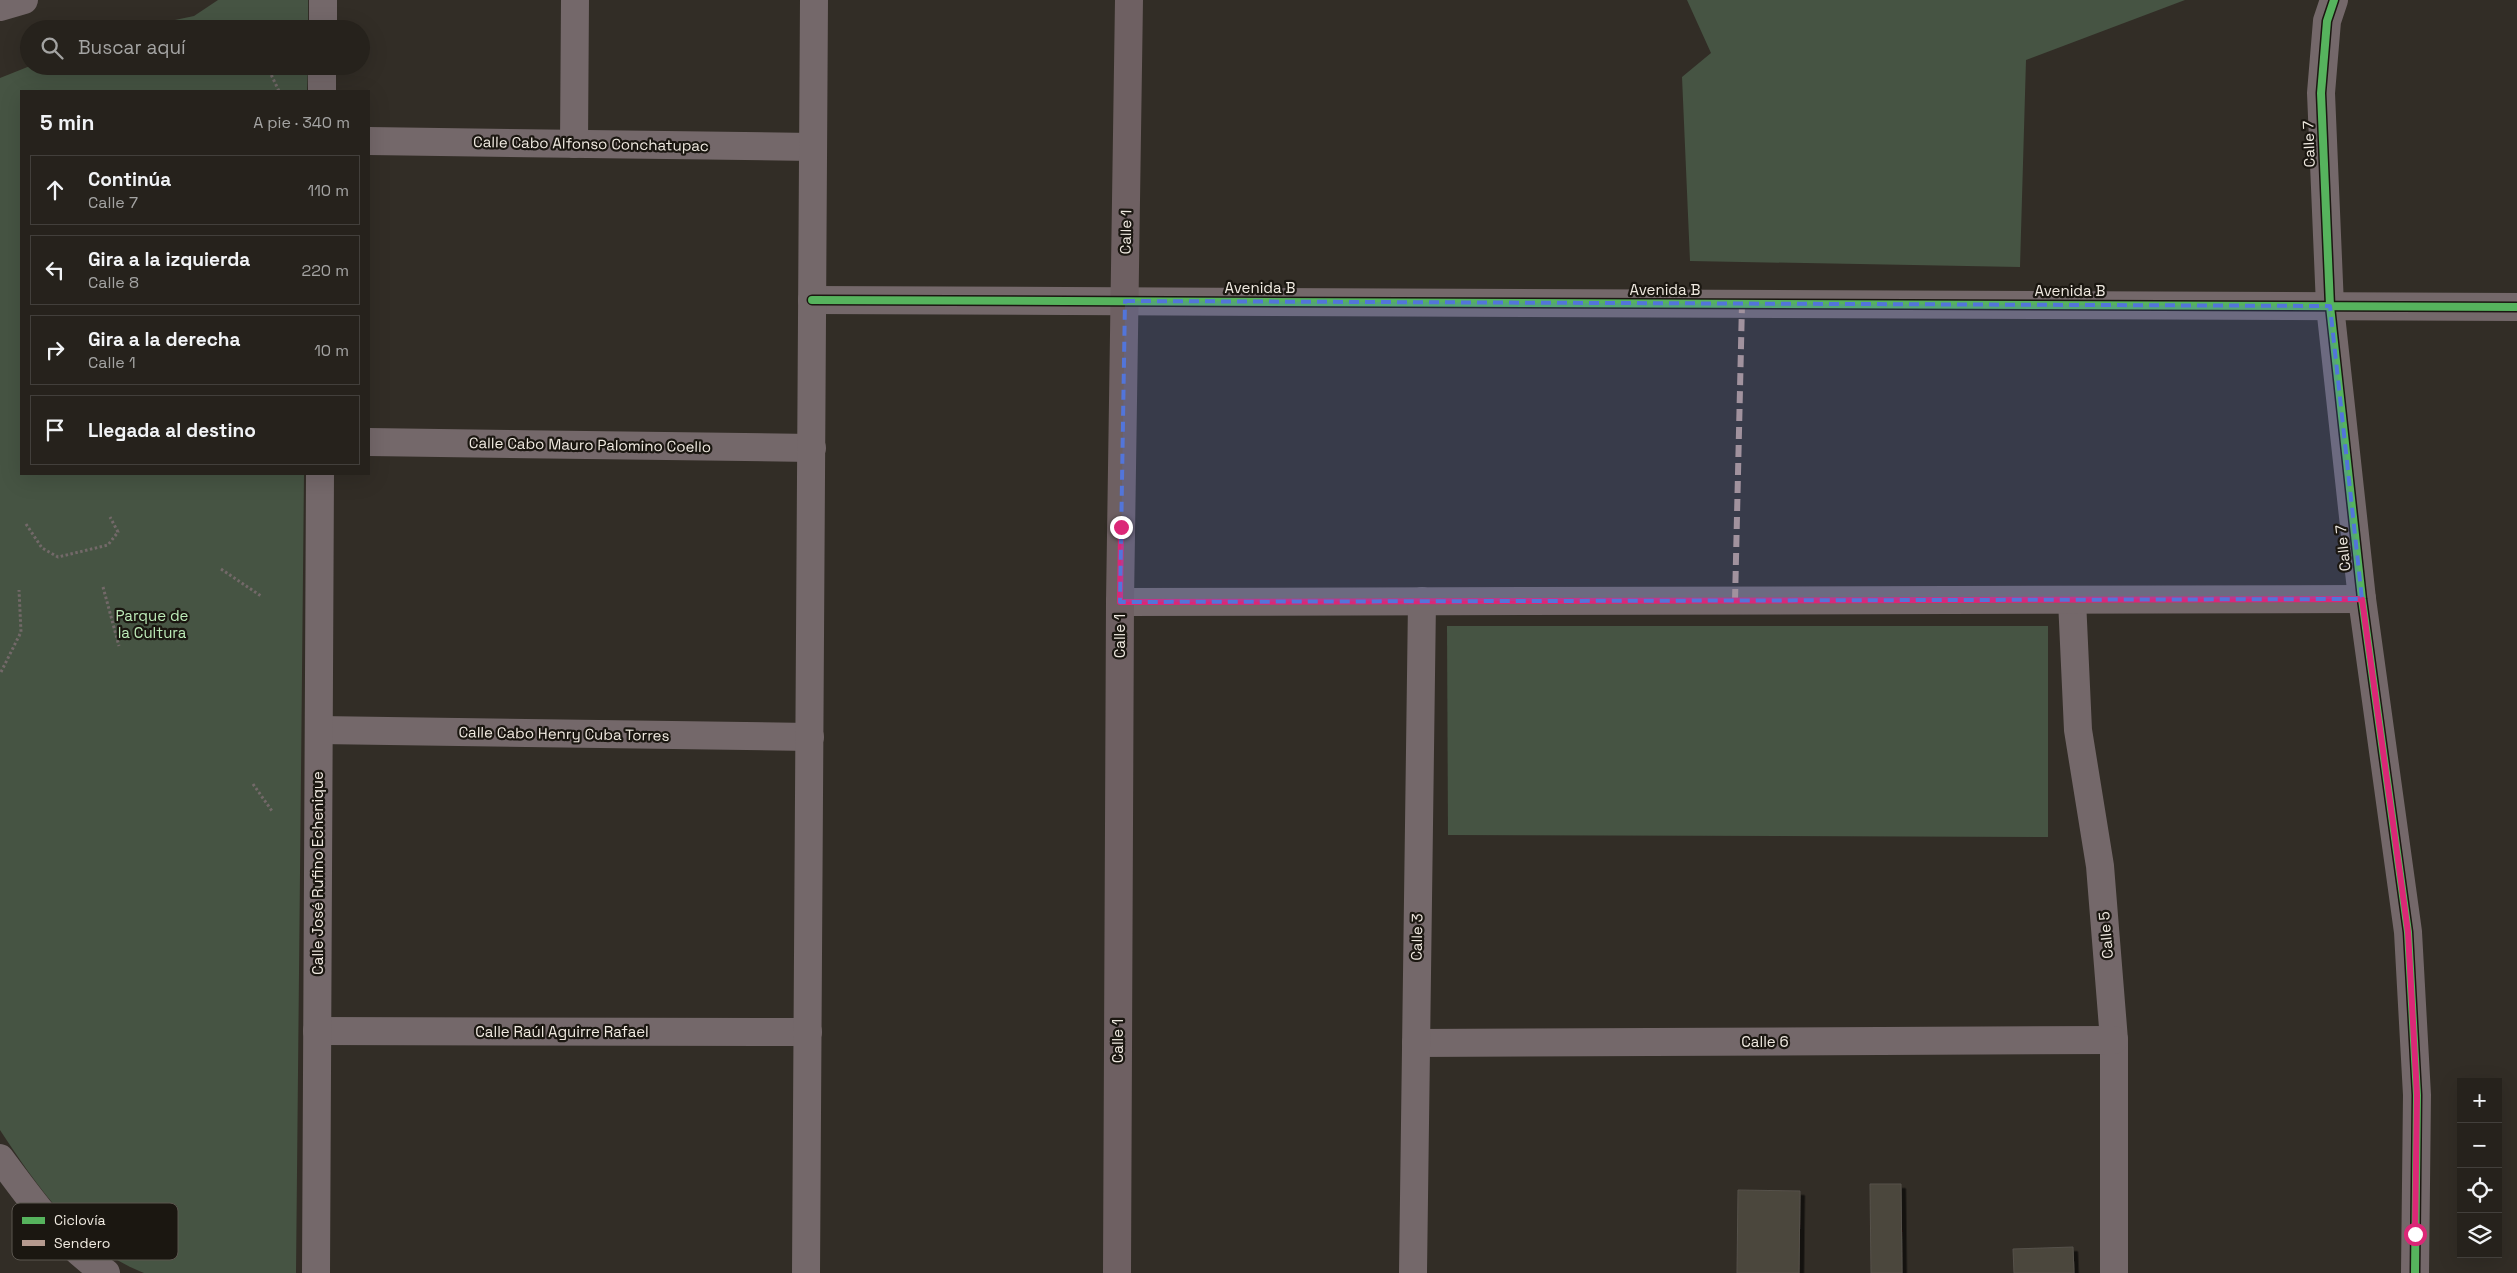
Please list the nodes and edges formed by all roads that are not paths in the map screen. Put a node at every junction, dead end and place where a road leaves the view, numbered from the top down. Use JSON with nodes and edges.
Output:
{"nodes":[{"id":1,"x":24,"y":0,"type":"edge"},
{"id":2,"x":323,"y":0,"type":"edge"},
{"id":3,"x":575,"y":0,"type":"edge"},
{"id":4,"x":814,"y":0,"type":"edge"},
{"id":5,"x":1129,"y":0,"type":"edge"},
{"id":6,"x":2334,"y":0,"type":"edge"},
{"id":7,"x":0,"y":7,"type":"edge"},
{"id":8,"x":322,"y":20,"type":"edge"},
{"id":9,"x":322,"y":75,"type":"edge"},
{"id":10,"x":322,"y":90,"type":"edge"},
{"id":11,"x":370,"y":141,"type":"edge"},
{"id":12,"x":574,"y":144,"type":"junction"},
{"id":13,"x":813,"y":147,"type":"junction"},
{"id":14,"x":812,"y":300,"type":"junction"},
{"id":15,"x":1125,"y":301,"type":"junction"},
{"id":16,"x":2330,"y":306,"type":"junction"},
{"id":17,"x":2517,"y":307,"type":"edge"},
{"id":18,"x":370,"y":442,"type":"edge"},
{"id":19,"x":812,"y":448,"type":"junction"},
{"id":20,"x":320,"y":475,"type":"edge"},
{"id":21,"x":2362,"y":599,"type":"junction"},
{"id":22,"x":2072,"y":600,"type":"junction"},
{"id":23,"x":1422,"y":601,"type":"junction"},
{"id":24,"x":1120,"y":602,"type":"junction"},
{"id":25,"x":319,"y":730,"type":"junction"},
{"id":26,"x":810,"y":737,"type":"junction"},
{"id":27,"x":317,"y":1031,"type":"junction"},
{"id":28,"x":808,"y":1032,"type":"junction"},
{"id":29,"x":2114,"y":1040,"type":"junction"},
{"id":30,"x":1416,"y":1043,"type":"junction"},
{"id":31,"x":0,"y":1158,"type":"edge"},
{"id":32,"x":35,"y":1203,"type":"edge"},
{"id":33,"x":316,"y":1273,"type":"edge"},
{"id":34,"x":806,"y":1273,"type":"edge"},
{"id":35,"x":1117,"y":1273,"type":"edge"},
{"id":36,"x":1413,"y":1273,"type":"edge"},
{"id":37,"x":2114,"y":1273,"type":"edge"},
{"id":38,"x":2415,"y":1273,"type":"edge"}],
"edges":[{"from":1,"to":7,"type":"street"},
{"from":2,"to":8,"type":"street"},
{"from":3,"to":12,"type":"street"},
{"from":4,"to":13,"type":"street"},
{"from":5,"to":15,"type":"street","name":"Calle 1"},
{"from":6,"to":16,"type":"street","name":"Calle 7"},
{"from":9,"to":10,"type":"street"},
{"from":11,"to":12,"type":"street","name":"Calle Cabo Alfonso Conchatupac"},
{"from":12,"to":13,"type":"street","name":"Calle Cabo Alfonso Conchatupac"},
{"from":13,"to":14,"type":"street"},
{"from":14,"to":15,"type":"street","name":"Avenida B"},
{"from":14,"to":19,"type":"street"},
{"from":15,"to":16,"type":"street","name":"Avenida B"},
{"from":15,"to":24,"type":"street","name":"Calle 1"},
{"from":16,"to":17,"type":"street","name":"Avenida B"},
{"from":16,"to":21,"type":"street","name":"Calle 7"},
{"from":18,"to":19,"type":"street","name":"Calle Cabo Mauro Palomino Coello"},
{"from":19,"to":26,"type":"street"},
{"from":20,"to":25,"type":"street","name":"Calle José Rufino Echenique"},
{"from":21,"to":22,"type":"street"},
{"from":21,"to":38,"type":"street","name":"Calle 7"},
{"from":22,"to":23,"type":"street"},
{"from":22,"to":29,"type":"street","name":"Calle 5"},
{"from":23,"to":24,"type":"street"},
{"from":23,"to":30,"type":"street","name":"Calle 3"},
{"from":24,"to":35,"type":"street","name":"Calle 1"},
{"from":25,"to":26,"type":"street","name":"Calle Cabo Henry Cuba Torres"},
{"from":25,"to":27,"type":"street","name":"Calle José Rufino Echenique"},
{"from":26,"to":28,"type":"street"},
{"from":27,"to":28,"type":"street","name":"Calle Raúl Aguirre Rafael"},
{"from":27,"to":33,"type":"street","name":"Calle José Rufino Echenique"},
{"from":28,"to":34,"type":"street"},
{"from":29,"to":30,"type":"street","name":"Calle 6"},
{"from":29,"to":37,"type":"street","name":"Calle 5"},
{"from":30,"to":36,"type":"street","name":"Calle 3"},
{"from":31,"to":32,"type":"street"}]}
